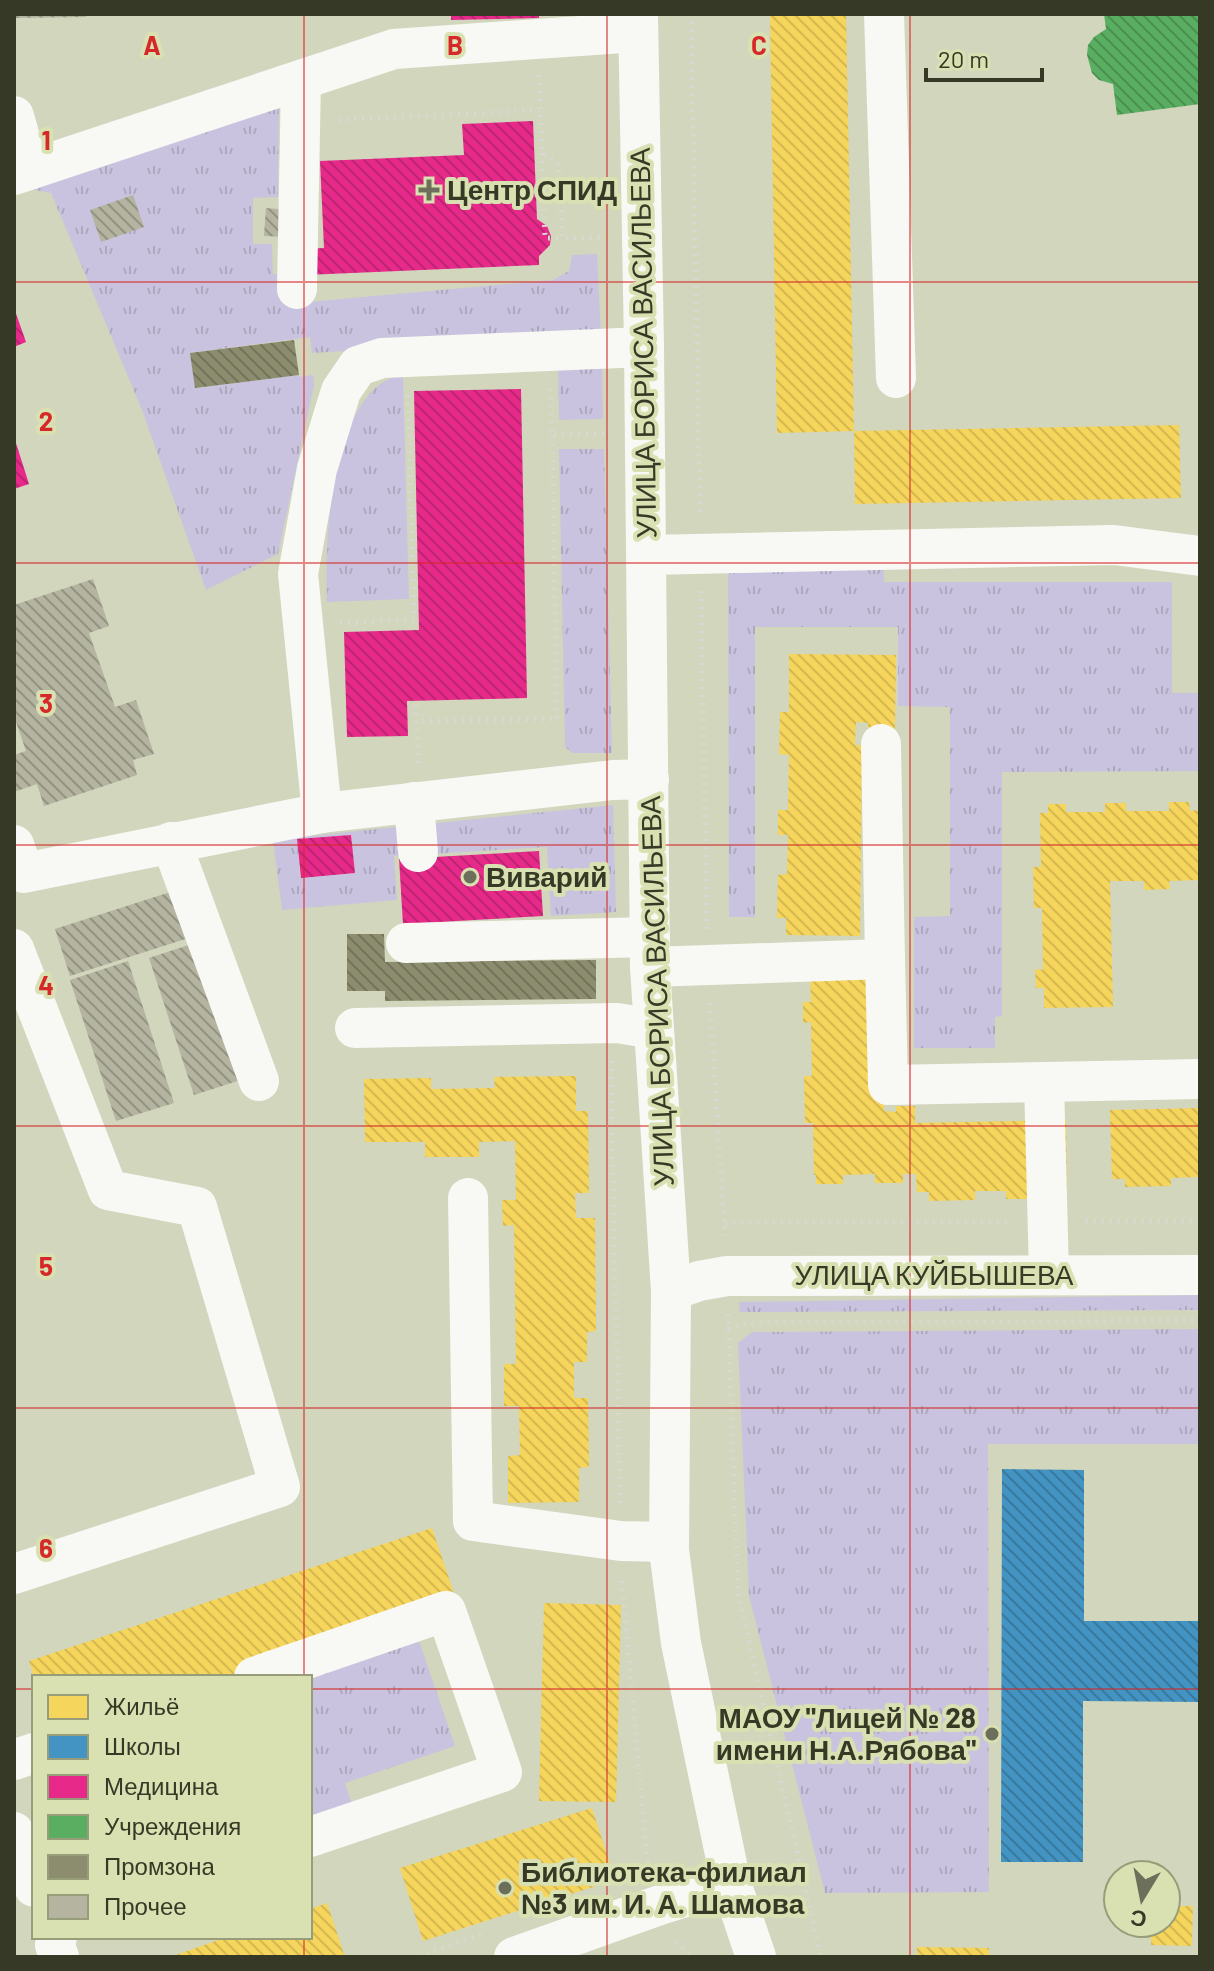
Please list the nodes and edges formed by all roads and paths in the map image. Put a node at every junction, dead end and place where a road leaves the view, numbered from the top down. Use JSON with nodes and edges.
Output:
{"nodes":[{"id":1,"x":884,"y":14,"type":"edge"},
{"id":2,"x":638,"y":23,"type":"edge"},
{"id":3,"x":421,"y":30,"type":"edge"},
{"id":4,"x":538,"y":38,"type":"junction"},
{"id":5,"x":301,"y":80,"type":"junction"},
{"id":6,"x":541,"y":110,"type":"junction"},
{"id":7,"x":14,"y":116,"type":"edge"},
{"id":8,"x":299,"y":122,"type":"junction"},
{"id":9,"x":542,"y":152,"type":"junction"},
{"id":10,"x":22,"y":172,"type":"edge"},
{"id":11,"x":614,"y":237,"type":"dead end"},
{"id":12,"x":562,"y":238,"type":"junction"},
{"id":13,"x":297,"y":289,"type":"dead end"},
{"id":14,"x":644,"y":347,"type":"junction"},
{"id":15,"x":896,"y":378,"type":"dead end"},
{"id":16,"x":408,"y":381,"type":"dead end"},
{"id":17,"x":551,"y":388,"type":"dead end"},
{"id":18,"x":617,"y":434,"type":"dead end"},
{"id":19,"x":552,"y":435,"type":"junction"},
{"id":20,"x":647,"y":555,"type":"junction"},
{"id":21,"x":1200,"y":556,"type":"edge"},
{"id":22,"x":303,"y":626,"type":"junction"},
{"id":23,"x":416,"y":705,"type":"dead end"},
{"id":24,"x":416,"y":721,"type":"junction"},
{"id":25,"x":881,"y":744,"type":"dead end"},
{"id":26,"x":649,"y":779,"type":"junction"},
{"id":27,"x":416,"y":802,"type":"junction"},
{"id":28,"x":322,"y":813,"type":"junction"},
{"id":29,"x":171,"y":842,"type":"junction"},
{"id":30,"x":418,"y":852,"type":"dead end"},
{"id":31,"x":17,"y":865,"type":"edge"},
{"id":32,"x":406,"y":943,"type":"dead end"},
{"id":33,"x":14,"y":949,"type":"edge"},
{"id":34,"x":650,"y":952,"type":"junction"},
{"id":35,"x":885,"y":959,"type":"junction"},
{"id":36,"x":355,"y":1028,"type":"dead end"},
{"id":37,"x":654,"y":1029,"type":"junction"},
{"id":38,"x":1200,"y":1079,"type":"edge"},
{"id":39,"x":259,"y":1081,"type":"dead end"},
{"id":40,"x":1044,"y":1082,"type":"junction"},
{"id":41,"x":468,"y":1198,"type":"dead end"},
{"id":42,"x":1073,"y":1221,"type":"dead end"},
{"id":43,"x":1200,"y":1221,"type":"edge"},
{"id":44,"x":1010,"y":1222,"type":"dead end"},
{"id":45,"x":725,"y":1223,"type":"dead end"},
{"id":46,"x":1049,"y":1274,"type":"junction"},
{"id":47,"x":1200,"y":1275,"type":"edge"},
{"id":48,"x":671,"y":1291,"type":"junction"},
{"id":49,"x":1200,"y":1320,"type":"edge"},
{"id":50,"x":728,"y":1328,"type":"dead end"},
{"id":51,"x":669,"y":1542,"type":"junction"},
{"id":52,"x":14,"y":1574,"type":"edge"},
{"id":53,"x":260,"y":1675,"type":"edge"},
{"id":54,"x":14,"y":1832,"type":"edge"},
{"id":55,"x":312,"y":1836,"type":"edge"},
{"id":56,"x":32,"y":1882,"type":"edge"},
{"id":57,"x":731,"y":1883,"type":"junction"},
{"id":58,"x":582,"y":1946,"type":"edge"},
{"id":59,"x":514,"y":1957,"type":"edge"},
{"id":60,"x":756,"y":1957,"type":"edge"}],
"edges":[{"from":1,"to":15,"type":"street"},
{"from":2,"to":4,"type":"street"},
{"from":2,"to":14,"type":"street","name":"УЛИЦА БОРИСА ВАСИЛЬЕВА"},
{"from":3,"to":4,"type":"street"},
{"from":3,"to":5,"type":"street"},
{"from":4,"to":6,"type":"path"},
{"from":5,"to":8,"type":"street"},
{"from":5,"to":10,"type":"street"},
{"from":6,"to":8,"type":"path"},
{"from":6,"to":9,"type":"path"},
{"from":7,"to":10,"type":"street"},
{"from":8,"to":13,"type":"street"},
{"from":9,"to":12,"type":"path"},
{"from":9,"to":12,"type":"path"},
{"from":11,"to":12,"type":"path"},
{"from":14,"to":20,"type":"street","name":"УЛИЦА БОРИСА ВАСИЛЬЕВА"},
{"from":14,"to":22,"type":"street"},
{"from":16,"to":22,"type":"path"},
{"from":17,"to":19,"type":"path"},
{"from":18,"to":19,"type":"path"},
{"from":19,"to":24,"type":"path"},
{"from":20,"to":21,"type":"street"},
{"from":20,"to":26,"type":"street","name":"УЛИЦА БОРИСА ВАСИЛЬЕВА"},
{"from":22,"to":28,"type":"street"},
{"from":23,"to":24,"type":"path"},
{"from":24,"to":27,"type":"path"},
{"from":25,"to":35,"type":"street"},
{"from":26,"to":27,"type":"street"},
{"from":26,"to":34,"type":"street","name":"УЛИЦА БОРИСА ВАСИЛЬЕВА"},
{"from":27,"to":28,"type":"street"},
{"from":27,"to":30,"type":"street"},
{"from":28,"to":29,"type":"street"},
{"from":29,"to":31,"type":"street"},
{"from":29,"to":39,"type":"street"},
{"from":32,"to":34,"type":"street"},
{"from":33,"to":52,"type":"street"},
{"from":34,"to":35,"type":"street"},
{"from":34,"to":37,"type":"street","name":"УЛИЦА БОРИСА ВАСИЛЬЕВА"},
{"from":35,"to":40,"type":"street"},
{"from":36,"to":37,"type":"street"},
{"from":37,"to":48,"type":"street","name":"УЛИЦА БОРИСА ВАСИЛЬЕВА"},
{"from":38,"to":40,"type":"street"},
{"from":40,"to":46,"type":"street"},
{"from":41,"to":51,"type":"street"},
{"from":42,"to":43,"type":"path"},
{"from":44,"to":45,"type":"path"},
{"from":46,"to":47,"type":"street","name":"УЛИЦА КУЙБЫШЕВА"},
{"from":46,"to":48,"type":"street","name":"УЛИЦА КУЙБЫШЕВА"},
{"from":48,"to":51,"type":"street","name":"УЛИЦА БОРИСА ВАСИЛЬЕВА"},
{"from":49,"to":50,"type":"path"},
{"from":51,"to":57,"type":"street","name":"УЛИЦА БОРИСА ВАСИЛЬЕВА"},
{"from":53,"to":55,"type":"street"},
{"from":54,"to":56,"type":"street"},
{"from":57,"to":58,"type":"street"},
{"from":57,"to":60,"type":"street","name":"УЛИЦА БОРИСА ВАСИЛЬЕВА"},
{"from":58,"to":59,"type":"street"}]}
